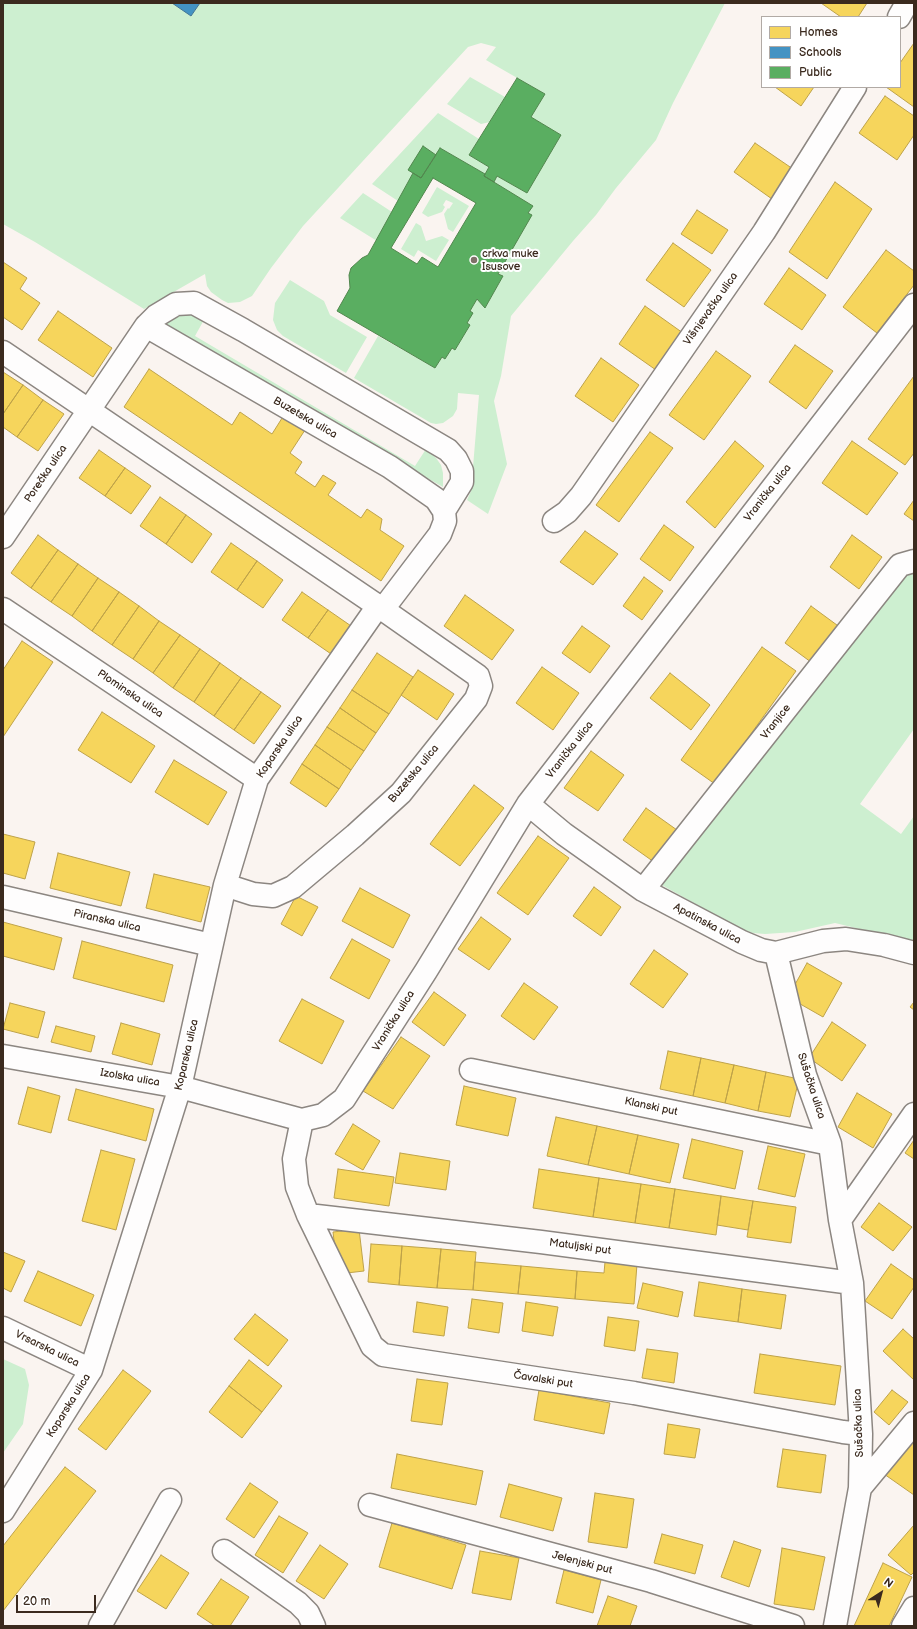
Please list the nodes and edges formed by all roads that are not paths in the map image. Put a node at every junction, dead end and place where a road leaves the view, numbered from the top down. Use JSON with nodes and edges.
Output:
{"nodes":[{"id":1,"x":907,"y":3,"type":"edge"},
{"id":2,"x":900,"y":16,"type":"edge"},
{"id":3,"x":854,"y":88,"type":"edge"},
{"id":4,"x":914,"y":305,"type":"edge"},
{"id":5,"x":146,"y":326,"type":"junction"},
{"id":6,"x":3,"y":352,"type":"edge"},
{"id":7,"x":88,"y":410,"type":"junction"},
{"id":8,"x":444,"y":511,"type":"junction"},
{"id":9,"x":554,"y":521,"type":"dead end"},
{"id":10,"x":3,"y":537,"type":"edge"},
{"id":11,"x":914,"y":561,"type":"edge"},
{"id":12,"x":380,"y":608,"type":"junction"},
{"id":13,"x":3,"y":609,"type":"edge"},
{"id":14,"x":257,"y":779,"type":"junction"},
{"id":15,"x":528,"y":804,"type":"junction"},
{"id":16,"x":225,"y":885,"type":"junction"},
{"id":17,"x":644,"y":890,"type":"junction"},
{"id":18,"x":3,"y":897,"type":"edge"},
{"id":19,"x":211,"y":945,"type":"junction"},
{"id":20,"x":776,"y":953,"type":"junction"},
{"id":21,"x":914,"y":953,"type":"edge"},
{"id":22,"x":3,"y":1056,"type":"edge"},
{"id":23,"x":471,"y":1070,"type":"dead end"},
{"id":24,"x":180,"y":1087,"type":"junction"},
{"id":25,"x":914,"y":1114,"type":"edge"},
{"id":26,"x":302,"y":1120,"type":"junction"},
{"id":27,"x":830,"y":1144,"type":"junction"},
{"id":28,"x":308,"y":1215,"type":"junction"},
{"id":29,"x":840,"y":1220,"type":"junction"},
{"id":30,"x":852,"y":1283,"type":"junction"},
{"id":31,"x":3,"y":1328,"type":"edge"},
{"id":32,"x":91,"y":1370,"type":"junction"},
{"id":33,"x":914,"y":1423,"type":"edge"},
{"id":34,"x":862,"y":1434,"type":"junction"},
{"id":35,"x":860,"y":1488,"type":"junction"},
{"id":36,"x":170,"y":1500,"type":"dead end"},
{"id":37,"x":370,"y":1505,"type":"dead end"},
{"id":38,"x":3,"y":1511,"type":"edge"},
{"id":39,"x":224,"y":1551,"type":"dead end"},
{"id":40,"x":914,"y":1608,"type":"edge"},
{"id":41,"x":100,"y":1626,"type":"edge"},
{"id":42,"x":314,"y":1626,"type":"edge"},
{"id":43,"x":793,"y":1626,"type":"edge"},
{"id":44,"x":835,"y":1626,"type":"edge"},
{"id":45,"x":903,"y":1626,"type":"edge"}],
"edges":[{"from":1,"to":2,"type":"street"},
{"from":3,"to":9,"type":"street","name":"Višnjevačka ulica"},
{"from":4,"to":15,"type":"street","name":"Vranička ulica"},
{"from":5,"to":7,"type":"street"},
{"from":5,"to":8,"type":"street","name":"Buzetska ulica"},
{"from":5,"to":8,"type":"street"},
{"from":6,"to":7,"type":"street","name":"Buzetska ulica"},
{"from":7,"to":10,"type":"street","name":"Porečka ulica"},
{"from":7,"to":12,"type":"street","name":"Buzetska ulica"},
{"from":8,"to":12,"type":"street"},
{"from":11,"to":17,"type":"street","name":"Vranjice"},
{"from":12,"to":14,"type":"street","name":"Koparska ulica"},
{"from":12,"to":16,"type":"street","name":"Buzetska ulica"},
{"from":13,"to":14,"type":"street","name":"Plominska ulica"},
{"from":14,"to":16,"type":"street","name":"Koparska ulica"},
{"from":15,"to":17,"type":"street","name":"Apatinska ulica"},
{"from":15,"to":26,"type":"street","name":"Vranička ulica"},
{"from":16,"to":19,"type":"street","name":"Koparska ulica"},
{"from":17,"to":20,"type":"street","name":"Apatinska ulica"},
{"from":18,"to":19,"type":"street","name":"Piranska ulica"},
{"from":19,"to":24,"type":"street","name":"Koparska ulica"},
{"from":20,"to":21,"type":"street","name":"Apatinska ulica"},
{"from":20,"to":27,"type":"street","name":"Sušačka ulica"},
{"from":22,"to":24,"type":"street","name":"Izolska ulica"},
{"from":23,"to":27,"type":"street","name":"Klanski put"},
{"from":24,"to":26,"type":"street","name":"Izolska ulica"},
{"from":24,"to":32,"type":"street","name":"Koparska ulica"},
{"from":25,"to":29,"type":"street"},
{"from":26,"to":28,"type":"street"},
{"from":27,"to":29,"type":"street","name":"Sušačka ulica"},
{"from":28,"to":30,"type":"street","name":"Matuljski put"},
{"from":28,"to":34,"type":"street","name":"Čavalski put"},
{"from":29,"to":30,"type":"street","name":"Sušačka ulica"},
{"from":30,"to":34,"type":"street","name":"Sušačka ulica"},
{"from":31,"to":32,"type":"street","name":"Vrsarska ulica"},
{"from":32,"to":38,"type":"street","name":"Koparska ulica"},
{"from":33,"to":35,"type":"street"},
{"from":34,"to":35,"type":"street","name":"Sušačka ulica"},
{"from":35,"to":44,"type":"street","name":"Sušačka ulica"},
{"from":36,"to":41,"type":"street"},
{"from":37,"to":43,"type":"street","name":"Jelenjski put"},
{"from":39,"to":42,"type":"street"},
{"from":40,"to":45,"type":"street"}]}
